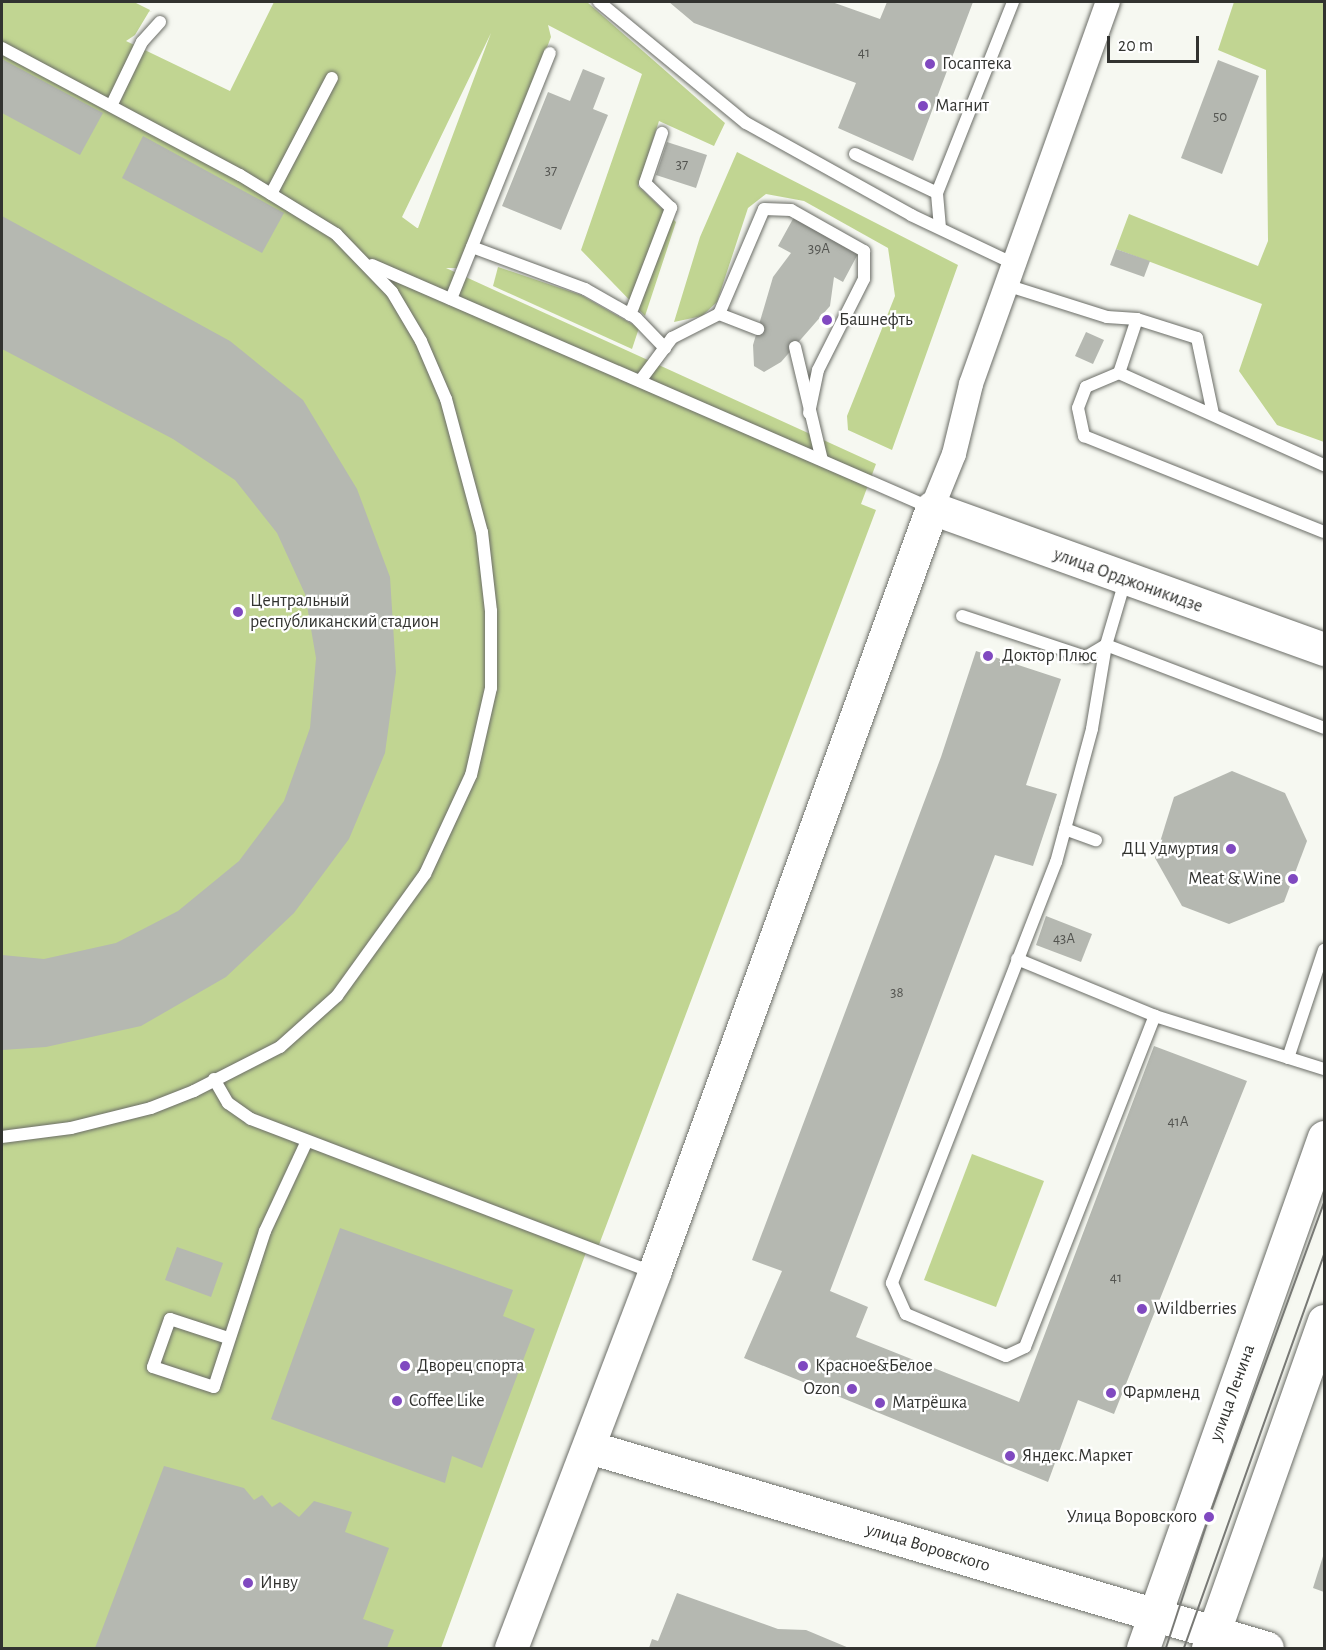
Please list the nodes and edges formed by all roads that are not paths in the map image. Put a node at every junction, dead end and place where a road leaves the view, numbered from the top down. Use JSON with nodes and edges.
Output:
{"nodes":[{"id":1,"x":599,"y":2,"type":"edge"},
{"id":2,"x":1013,"y":2,"type":"edge"},
{"id":3,"x":1108,"y":2,"type":"edge"},
{"id":4,"x":160,"y":21,"type":"dead end"},
{"id":5,"x":2,"y":48,"type":"edge"},
{"id":6,"x":550,"y":53,"type":"dead end"},
{"id":7,"x":332,"y":78,"type":"dead end"},
{"id":8,"x":112,"y":104,"type":"junction"},
{"id":9,"x":662,"y":133,"type":"dead end"},
{"id":10,"x":855,"y":154,"type":"dead end"},
{"id":11,"x":271,"y":194,"type":"junction"},
{"id":12,"x":938,"y":194,"type":"junction"},
{"id":13,"x":940,"y":228,"type":"junction"},
{"id":14,"x":472,"y":247,"type":"junction"},
{"id":15,"x":368,"y":263,"type":"junction"},
{"id":16,"x":1010,"y":274,"type":"junction"},
{"id":17,"x":451,"y":299,"type":"junction"},
{"id":18,"x":719,"y":314,"type":"junction"},
{"id":19,"x":630,"y":315,"type":"junction"},
{"id":20,"x":1137,"y":319,"type":"junction"},
{"id":21,"x":758,"y":329,"type":"dead end"},
{"id":22,"x":795,"y":347,"type":"dead end"},
{"id":23,"x":665,"y":348,"type":"junction"},
{"id":24,"x":1119,"y":373,"type":"junction"},
{"id":25,"x":640,"y":381,"type":"junction"},
{"id":26,"x":810,"y":413,"type":"junction"},
{"id":27,"x":1214,"y":414,"type":"junction"},
{"id":28,"x":822,"y":460,"type":"junction"},
{"id":29,"x":1324,"y":465,"type":"edge"},
{"id":30,"x":932,"y":508,"type":"junction"},
{"id":31,"x":1324,"y":532,"type":"edge"},
{"id":32,"x":1125,"y":581,"type":"junction"},
{"id":33,"x":962,"y":616,"type":"dead end"},
{"id":34,"x":1106,"y":645,"type":"junction"},
{"id":35,"x":1324,"y":649,"type":"edge"},
{"id":36,"x":1324,"y":728,"type":"edge"},
{"id":37,"x":1065,"y":829,"type":"junction"},
{"id":38,"x":1096,"y":840,"type":"dead end"},
{"id":39,"x":1324,"y":950,"type":"edge"},
{"id":40,"x":1017,"y":959,"type":"junction"},
{"id":41,"x":1155,"y":1017,"type":"junction"},
{"id":42,"x":1288,"y":1058,"type":"junction"},
{"id":43,"x":1324,"y":1069,"type":"edge"},
{"id":44,"x":214,"y":1079,"type":"junction"},
{"id":45,"x":2,"y":1137,"type":"edge"},
{"id":46,"x":1324,"y":1137,"type":"edge"},
{"id":47,"x":307,"y":1141,"type":"junction"},
{"id":48,"x":654,"y":1273,"type":"junction"},
{"id":49,"x":1324,"y":1321,"type":"edge"},
{"id":50,"x":228,"y":1338,"type":"junction"},
{"id":51,"x":589,"y":1447,"type":"junction"},
{"id":52,"x":1153,"y":1615,"type":"junction"},
{"id":53,"x":1211,"y":1640,"type":"edge"},
{"id":54,"x":511,"y":1648,"type":"edge"},
{"id":55,"x":1143,"y":1648,"type":"edge"},
{"id":56,"x":1267,"y":1648,"type":"edge"}],
"edges":[{"from":1,"to":13,"type":"lane"},
{"from":2,"to":12,"type":"lane"},
{"from":3,"to":16,"type":"street"},
{"from":4,"to":8,"type":"lane"},
{"from":5,"to":8,"type":"lane"},
{"from":6,"to":14,"type":"lane"},
{"from":7,"to":11,"type":"lane"},
{"from":8,"to":11,"type":"lane"},
{"from":9,"to":19,"type":"lane"},
{"from":10,"to":12,"type":"lane"},
{"from":11,"to":15,"type":"lane"},
{"from":12,"to":13,"type":"lane"},
{"from":13,"to":16,"type":"lane"},
{"from":14,"to":17,"type":"lane"},
{"from":14,"to":19,"type":"lane"},
{"from":15,"to":17,"type":"lane"},
{"from":15,"to":44,"type":"lane"},
{"from":16,"to":20,"type":"lane"},
{"from":16,"to":30,"type":"street"},
{"from":17,"to":25,"type":"lane"},
{"from":18,"to":21,"type":"lane"},
{"from":18,"to":23,"type":"lane"},
{"from":18,"to":26,"type":"lane"},
{"from":19,"to":23,"type":"lane"},
{"from":20,"to":24,"type":"lane"},
{"from":20,"to":27,"type":"lane"},
{"from":22,"to":26,"type":"lane"},
{"from":23,"to":25,"type":"lane"},
{"from":24,"to":27,"type":"lane"},
{"from":24,"to":31,"type":"lane"},
{"from":25,"to":28,"type":"lane"},
{"from":26,"to":28,"type":"lane"},
{"from":27,"to":29,"type":"lane"},
{"from":28,"to":30,"type":"lane"},
{"from":30,"to":32,"type":"main road","name":"улица Орджоникидзе"},
{"from":30,"to":48,"type":"main road"},
{"from":32,"to":34,"type":"lane"},
{"from":32,"to":35,"type":"main road","name":"улица Орджоникидзе"},
{"from":33,"to":34,"type":"lane"},
{"from":34,"to":36,"type":"lane"},
{"from":34,"to":37,"type":"lane"},
{"from":37,"to":38,"type":"lane"},
{"from":37,"to":40,"type":"lane"},
{"from":39,"to":42,"type":"lane"},
{"from":40,"to":41,"type":"lane"},
{"from":40,"to":41,"type":"lane"},
{"from":41,"to":42,"type":"lane"},
{"from":42,"to":43,"type":"lane"},
{"from":44,"to":45,"type":"lane"},
{"from":44,"to":47,"type":"lane"},
{"from":46,"to":52,"type":"main road","name":"улица Ленина"},
{"from":47,"to":48,"type":"lane"},
{"from":47,"to":50,"type":"lane"},
{"from":48,"to":51,"type":"main road"},
{"from":49,"to":53,"type":"main road"},
{"from":50,"to":50,"type":"lane"},
{"from":51,"to":52,"type":"main road","name":"улица Воровского"},
{"from":51,"to":54,"type":"main road"},
{"from":52,"to":53,"type":"main road","name":"улица Воровского"},
{"from":52,"to":55,"type":"main road","name":"улица Ленина"},
{"from":53,"to":56,"type":"main road","name":"улица Воровского"}]}
